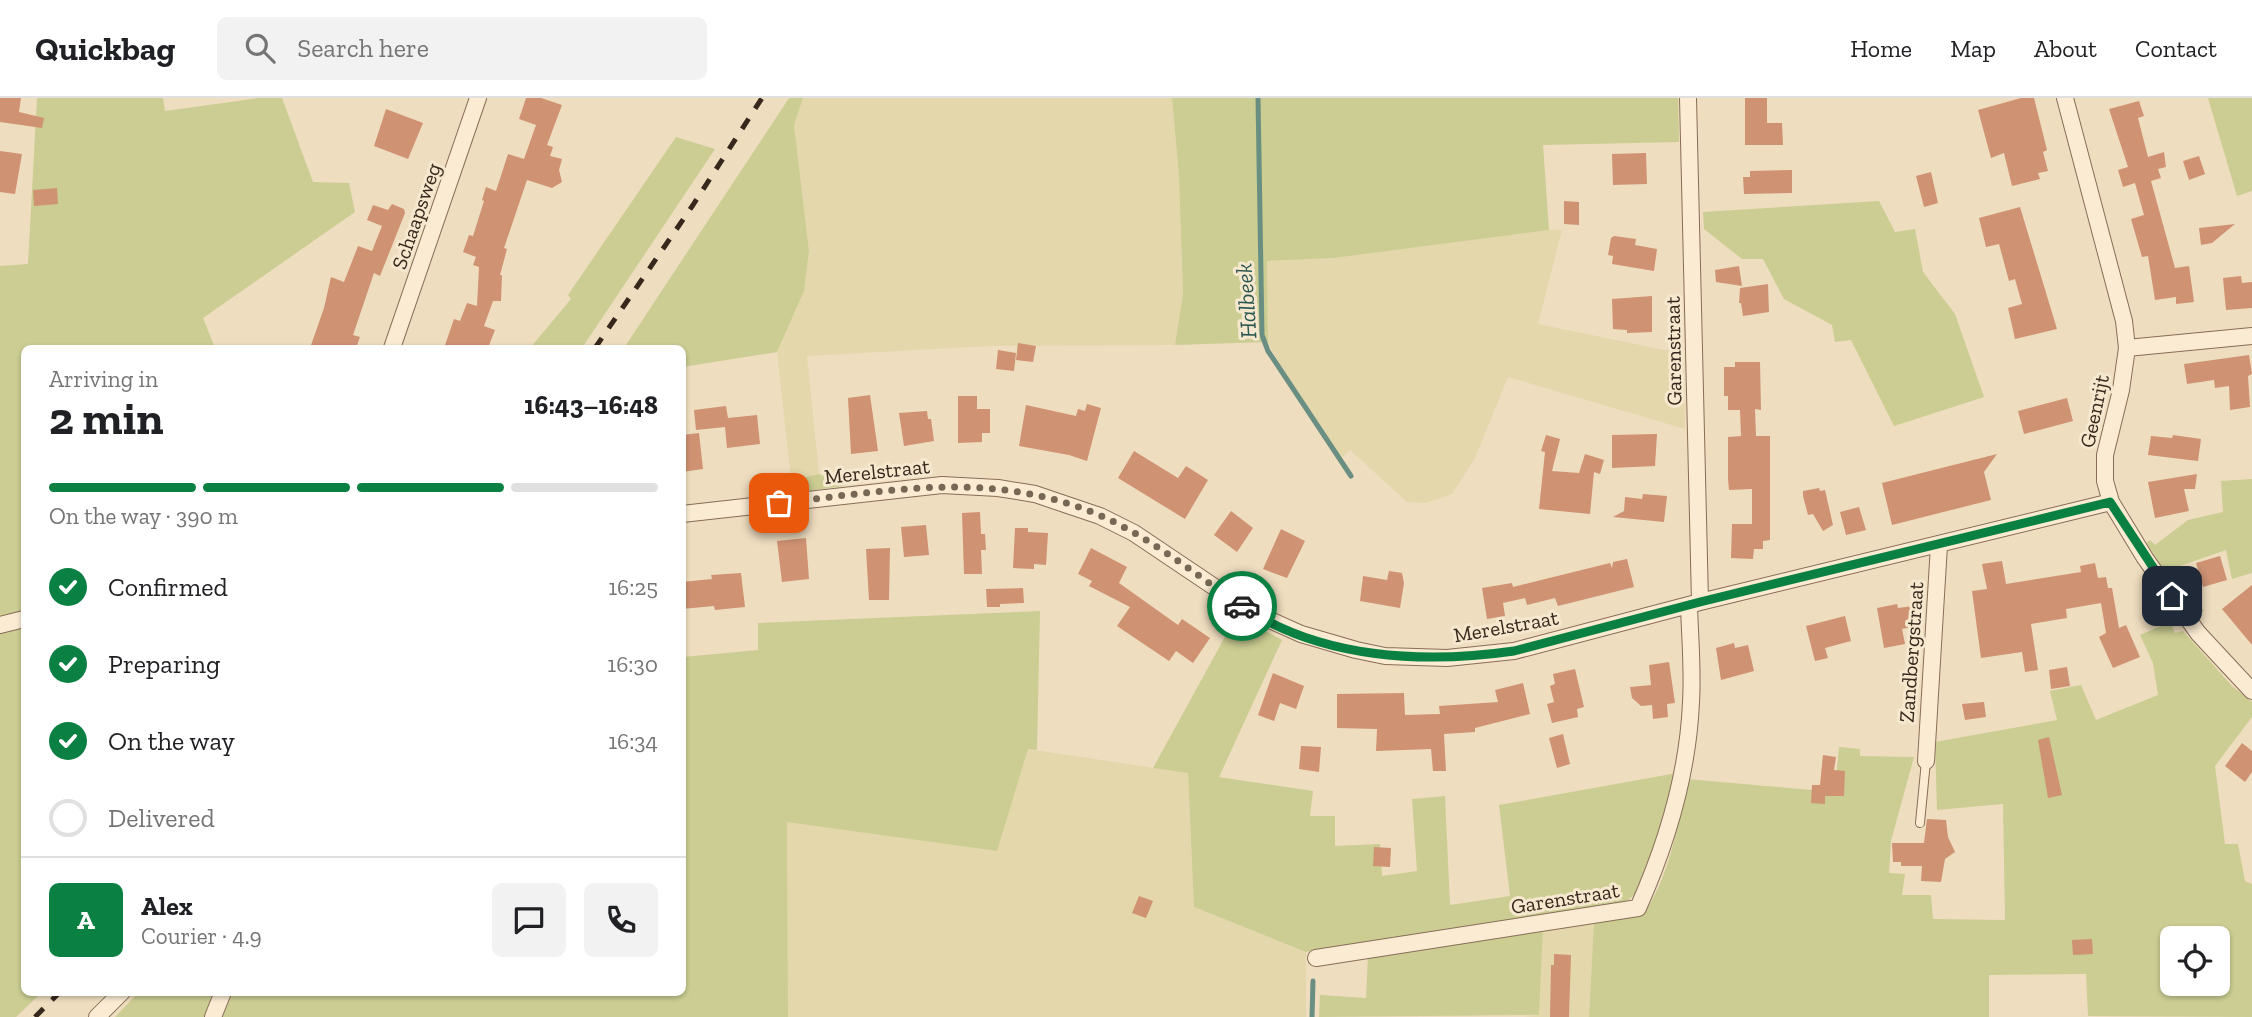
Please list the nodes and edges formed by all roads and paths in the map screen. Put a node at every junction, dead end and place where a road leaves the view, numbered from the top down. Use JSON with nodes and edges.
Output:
{"nodes":[{"id":1,"x":478,"y":98,"type":"edge"},
{"id":2,"x":1688,"y":98,"type":"edge"},
{"id":3,"x":2064,"y":98,"type":"edge"},
{"id":4,"x":2252,"y":336,"type":"edge"},
{"id":5,"x":393,"y":345,"type":"edge"},
{"id":6,"x":2127,"y":348,"type":"junction"},
{"id":7,"x":2110,"y":502,"type":"junction"},
{"id":8,"x":686,"y":513,"type":"edge"},
{"id":9,"x":1939,"y":545,"type":"junction"},
{"id":10,"x":1694,"y":604,"type":"junction"},
{"id":11,"x":21,"y":620,"type":"edge"},
{"id":12,"x":0,"y":625,"type":"edge"},
{"id":13,"x":2252,"y":691,"type":"edge"},
{"id":14,"x":1926,"y":761,"type":"joint"},
{"id":15,"x":1920,"y":823,"type":"dead end"},
{"id":16,"x":1316,"y":958,"type":"dead end"},
{"id":17,"x":118,"y":996,"type":"edge"},
{"id":18,"x":221,"y":996,"type":"edge"},
{"id":19,"x":97,"y":1017,"type":"edge"},
{"id":20,"x":213,"y":1017,"type":"edge"}],
"edges":[{"from":1,"to":5,"type":"street","name":"Schaapsweg"},
{"from":2,"to":10,"type":"street","name":"Garenstraat"},
{"from":3,"to":6,"type":"street","name":"Geenrijt"},
{"from":4,"to":6,"type":"street"},
{"from":6,"to":7,"type":"street","name":"Geenrijt"},
{"from":7,"to":9,"type":"street","name":"Merelstraat"},
{"from":7,"to":13,"type":"street","name":"Geenrijt"},
{"from":8,"to":10,"type":"street","name":"Merelstraat"},
{"from":9,"to":10,"type":"street","name":"Merelstraat"},
{"from":9,"to":14,"type":"street","name":"Zandbergstraat"},
{"from":10,"to":16,"type":"street","name":"Garenstraat"},
{"from":11,"to":12,"type":"street"},
{"from":14,"to":15,"type":"lane"},
{"from":17,"to":19,"type":"street"},
{"from":18,"to":20,"type":"street"}]}
